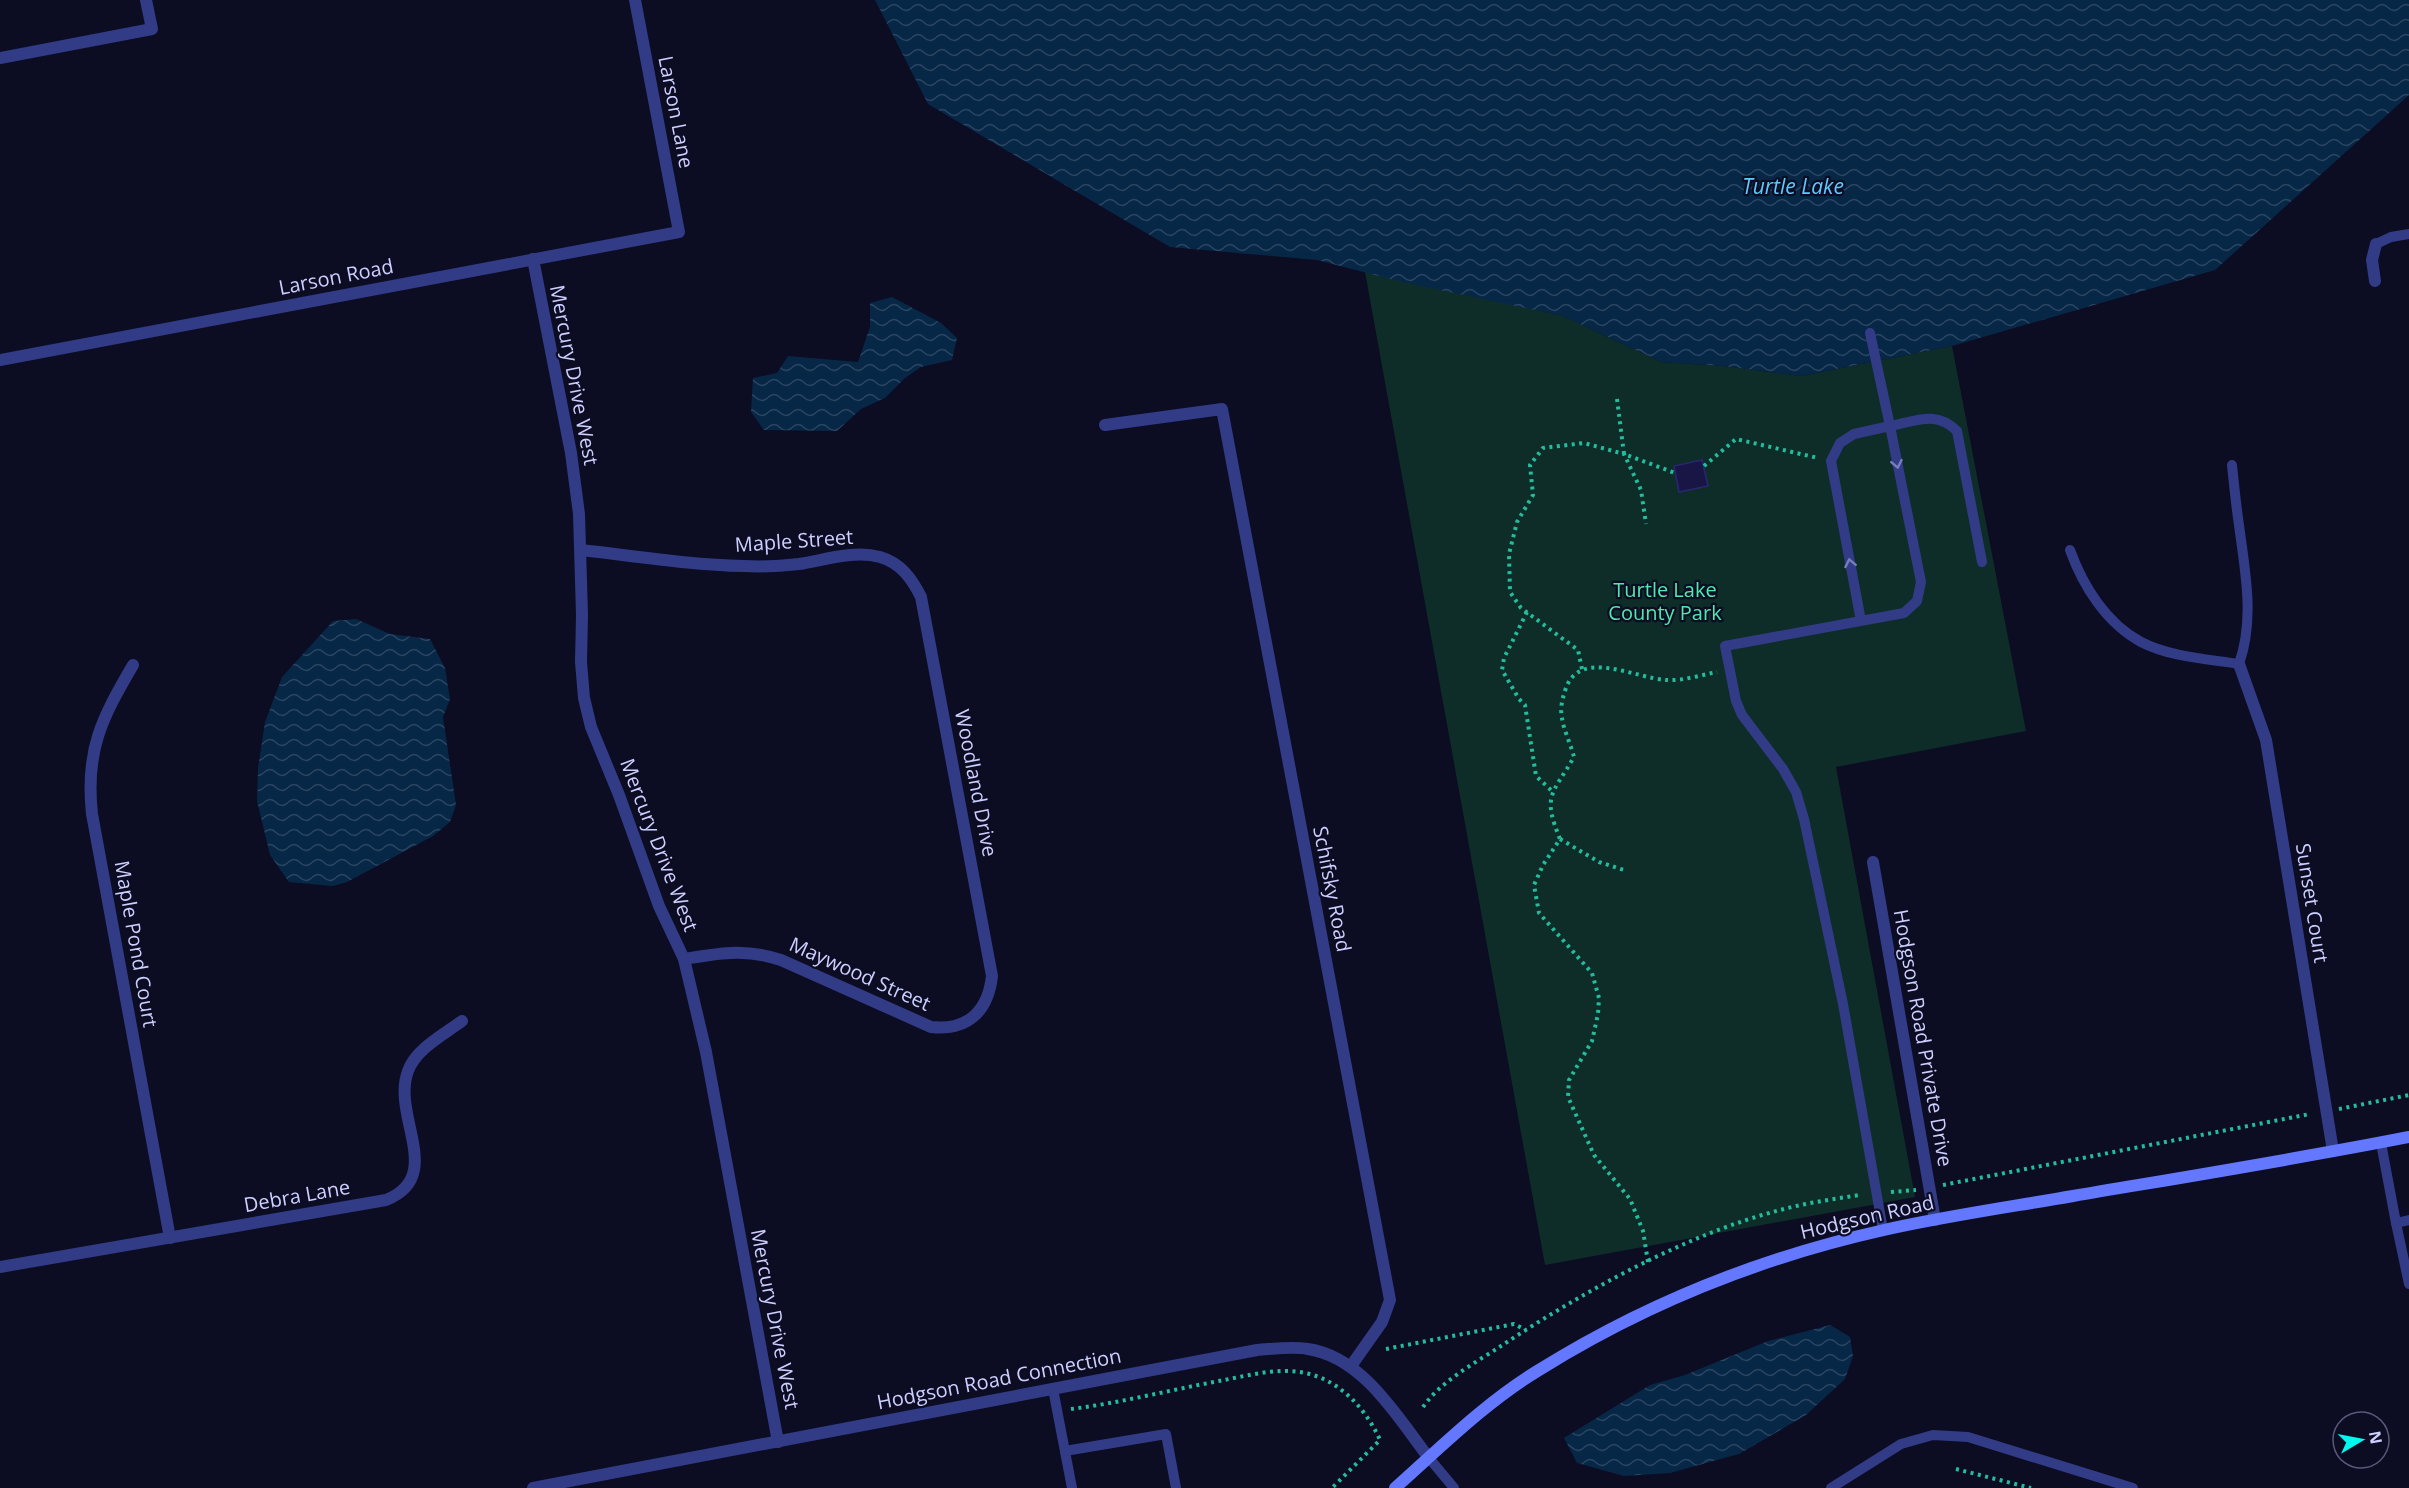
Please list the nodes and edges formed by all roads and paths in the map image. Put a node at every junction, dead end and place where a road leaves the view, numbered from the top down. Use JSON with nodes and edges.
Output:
{"nodes":[{"id":1,"x":146,"y":0,"type":"edge"},
{"id":2,"x":635,"y":0,"type":"edge"},
{"id":3,"x":0,"y":58,"type":"edge"},
{"id":4,"x":679,"y":232,"type":"joint"},
{"id":5,"x":2409,"y":234,"type":"edge"},
{"id":6,"x":2376,"y":244,"type":"joint"},
{"id":7,"x":533,"y":259,"type":"junction"},
{"id":8,"x":2375,"y":281,"type":"dead end"},
{"id":9,"x":1870,"y":333,"type":"dead end"},
{"id":10,"x":0,"y":360,"type":"edge"},
{"id":11,"x":1617,"y":399,"type":"dead end"},
{"id":12,"x":1105,"y":425,"type":"dead end"},
{"id":13,"x":1890,"y":426,"type":"junction"},
{"id":14,"x":1624,"y":454,"type":"junction"},
{"id":15,"x":1830,"y":461,"type":"junction"},
{"id":16,"x":2232,"y":465,"type":"dead end"},
{"id":17,"x":1704,"y":466,"type":"dead end"},
{"id":18,"x":1675,"y":473,"type":"dead end"},
{"id":19,"x":1646,"y":524,"type":"dead end"},
{"id":20,"x":581,"y":550,"type":"junction"},
{"id":21,"x":2070,"y":550,"type":"dead end"},
{"id":22,"x":1982,"y":562,"type":"dead end"},
{"id":23,"x":921,"y":597,"type":"joint"},
{"id":24,"x":1527,"y":612,"type":"junction"},
{"id":25,"x":1861,"y":621,"type":"junction"},
{"id":26,"x":133,"y":664,"type":"dead end"},
{"id":27,"x":2239,"y":664,"type":"junction"},
{"id":28,"x":1582,"y":669,"type":"junction"},
{"id":29,"x":1730,"y":670,"type":"junction"},
{"id":30,"x":1552,"y":790,"type":"junction"},
{"id":31,"x":1560,"y":839,"type":"junction"},
{"id":32,"x":1873,"y":862,"type":"dead end"},
{"id":33,"x":1627,"y":871,"type":"dead end"},
{"id":34,"x":684,"y":959,"type":"junction"},
{"id":35,"x":992,"y":976,"type":"joint"},
{"id":36,"x":462,"y":1021,"type":"dead end"},
{"id":37,"x":2409,"y":1095,"type":"edge"},
{"id":38,"x":2339,"y":1109,"type":"dead end"},
{"id":39,"x":2310,"y":1114,"type":"dead end"},
{"id":40,"x":2409,"y":1137,"type":"edge"},
{"id":41,"x":2381,"y":1143,"type":"junction"},
{"id":42,"x":2333,"y":1152,"type":"junction"},
{"id":43,"x":1936,"y":1186,"type":"dead end"},
{"id":44,"x":1923,"y":1189,"type":"dead end"},
{"id":45,"x":1892,"y":1192,"type":"dead end"},
{"id":46,"x":1860,"y":1195,"type":"dead end"},
{"id":47,"x":1935,"y":1220,"type":"junction"},
{"id":48,"x":2409,"y":1220,"type":"edge"},
{"id":49,"x":2397,"y":1223,"type":"junction"},
{"id":50,"x":1883,"y":1230,"type":"junction"},
{"id":51,"x":170,"y":1238,"type":"junction"},
{"id":52,"x":1648,"y":1262,"type":"junction"},
{"id":53,"x":0,"y":1268,"type":"edge"},
{"id":54,"x":2409,"y":1284,"type":"edge"},
{"id":55,"x":1526,"y":1330,"type":"junction"},
{"id":56,"x":1386,"y":1349,"type":"dead end"},
{"id":57,"x":1351,"y":1366,"type":"junction"},
{"id":58,"x":1053,"y":1389,"type":"junction"},
{"id":59,"x":1423,"y":1407,"type":"dead end"},
{"id":60,"x":1057,"y":1409,"type":"junction"},
{"id":61,"x":778,"y":1442,"type":"junction"},
{"id":62,"x":1065,"y":1451,"type":"junction"},
{"id":63,"x":1429,"y":1458,"type":"junction"},
{"id":64,"x":1956,"y":1469,"type":"dead end"},
{"id":65,"x":533,"y":1488,"type":"edge"},
{"id":66,"x":1072,"y":1488,"type":"edge"},
{"id":67,"x":1176,"y":1488,"type":"edge"},
{"id":68,"x":1332,"y":1488,"type":"edge"},
{"id":69,"x":1395,"y":1488,"type":"edge"},
{"id":70,"x":1454,"y":1488,"type":"edge"},
{"id":71,"x":1831,"y":1488,"type":"edge"},
{"id":72,"x":2031,"y":1488,"type":"edge"},
{"id":73,"x":2133,"y":1488,"type":"edge"}],
"edges":[{"from":1,"to":3,"type":"street"},
{"from":2,"to":4,"type":"street","name":"Larson Lane"},
{"from":4,"to":7,"type":"street","name":"Larson Road"},
{"from":5,"to":6,"type":"lane"},
{"from":6,"to":8,"type":"street"},
{"from":7,"to":10,"type":"street","name":"Larson Road"},
{"from":7,"to":20,"type":"street","name":"Mercury Drive West"},
{"from":9,"to":13,"type":"lane"},
{"from":11,"to":14,"type":"path"},
{"from":12,"to":57,"type":"street","name":"Schifsky Road"},
{"from":13,"to":15,"type":"lane"},
{"from":13,"to":22,"type":"lane"},
{"from":13,"to":25,"type":"lane","one_way":true},
{"from":14,"to":18,"type":"path"},
{"from":14,"to":19,"type":"path"},
{"from":14,"to":24,"type":"path"},
{"from":15,"to":17,"type":"path"},
{"from":25,"to":15,"type":"lane","one_way":true},
{"from":16,"to":27,"type":"lane"},
{"from":20,"to":23,"type":"street","name":"Maple Street"},
{"from":20,"to":34,"type":"street","name":"Mercury Drive West"},
{"from":21,"to":27,"type":"lane"},
{"from":23,"to":35,"type":"street","name":"Woodland Drive"},
{"from":24,"to":28,"type":"path"},
{"from":24,"to":30,"type":"path"},
{"from":25,"to":29,"type":"lane"},
{"from":26,"to":51,"type":"street","name":"Maple Pond Court"},
{"from":27,"to":42,"type":"street","name":"Sunset Court"},
{"from":28,"to":29,"type":"path"},
{"from":28,"to":30,"type":"path"},
{"from":29,"to":50,"type":"lane"},
{"from":30,"to":31,"type":"path"},
{"from":31,"to":33,"type":"path"},
{"from":31,"to":52,"type":"path"},
{"from":32,"to":47,"type":"street","name":"Hodgson Road Private Drive"},
{"from":34,"to":35,"type":"street","name":"Maywood Street"},
{"from":34,"to":61,"type":"street","name":"Mercury Drive West"},
{"from":36,"to":51,"type":"street","name":"Debra Lane"},
{"from":37,"to":38,"type":"path"},
{"from":39,"to":43,"type":"path"},
{"from":40,"to":41,"type":"main road","name":"Hodgson Road"},
{"from":41,"to":42,"type":"main road","name":"Hodgson Road"},
{"from":41,"to":49,"type":"lane"},
{"from":42,"to":47,"type":"main road","name":"Hodgson Road"},
{"from":44,"to":45,"type":"path"},
{"from":46,"to":52,"type":"path"},
{"from":47,"to":50,"type":"main road","name":"Hodgson Road"},
{"from":48,"to":49,"type":"lane"},
{"from":49,"to":54,"type":"lane"},
{"from":50,"to":63,"type":"main road","name":"Hodgson Road"},
{"from":51,"to":53,"type":"street","name":"Debra Lane"},
{"from":52,"to":55,"type":"path"},
{"from":55,"to":56,"type":"path"},
{"from":55,"to":59,"type":"path"},
{"from":57,"to":58,"type":"street","name":"Hodgson Road Connection"},
{"from":57,"to":63,"type":"street","name":"Hodgson Road Connection"},
{"from":58,"to":60,"type":"lane"},
{"from":58,"to":61,"type":"street","name":"Hodgson Road Connection"},
{"from":60,"to":62,"type":"lane"},
{"from":60,"to":68,"type":"path"},
{"from":61,"to":65,"type":"street","name":"Hodgson Road Connection"},
{"from":62,"to":66,"type":"lane"},
{"from":62,"to":67,"type":"lane"},
{"from":63,"to":69,"type":"main road","name":"Hodgson Road"},
{"from":63,"to":70,"type":"lane"},
{"from":64,"to":72,"type":"path"},
{"from":71,"to":73,"type":"lane"}]}
